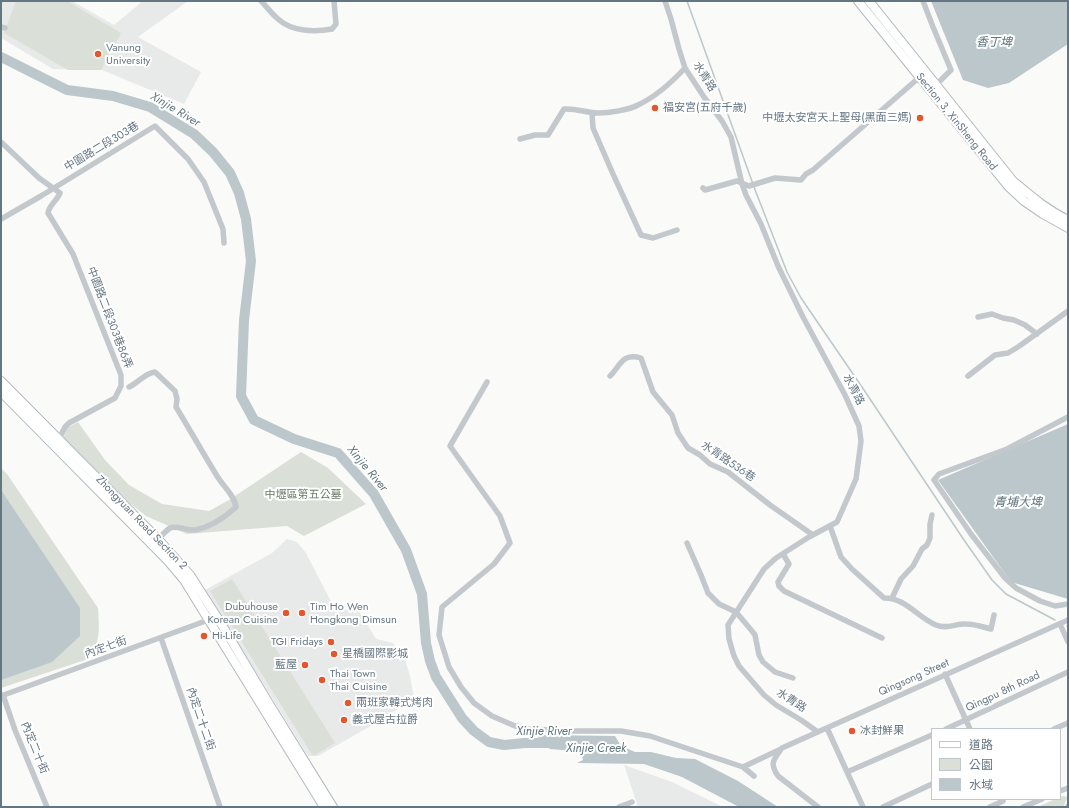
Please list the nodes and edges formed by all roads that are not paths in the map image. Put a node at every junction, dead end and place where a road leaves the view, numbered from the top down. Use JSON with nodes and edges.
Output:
{"nodes":[{"id":1,"x":261,"y":1,"type":"edge"},
{"id":2,"x":334,"y":1,"type":"edge"},
{"id":3,"x":664,"y":1,"type":"edge"},
{"id":4,"x":858,"y":1,"type":"edge"},
{"id":5,"x":869,"y":1,"type":"edge"},
{"id":6,"x":923,"y":1,"type":"edge"},
{"id":7,"x":685,"y":68,"type":"junction"},
{"id":8,"x":922,"y":75,"type":"junction"},
{"id":9,"x":936,"y":85,"type":"junction"},
{"id":10,"x":592,"y":113,"type":"junction"},
{"id":11,"x":520,"y":139,"type":"dead end"},
{"id":12,"x":1,"y":142,"type":"edge"},
{"id":13,"x":742,"y":184,"type":"junction"},
{"id":14,"x":53,"y":188,"type":"junction"},
{"id":15,"x":703,"y":188,"type":"dead end"},
{"id":16,"x":1,"y":219,"type":"edge"},
{"id":17,"x":1068,"y":220,"type":"edge"},
{"id":18,"x":1068,"y":228,"type":"edge"},
{"id":19,"x":677,"y":230,"type":"dead end"},
{"id":20,"x":224,"y":243,"type":"dead end"},
{"id":21,"x":1068,"y":311,"type":"edge"},
{"id":22,"x":978,"y":316,"type":"dead end"},
{"id":23,"x":1037,"y":334,"type":"junction"},
{"id":24,"x":610,"y":376,"type":"dead end"},
{"id":25,"x":968,"y":376,"type":"dead end"},
{"id":26,"x":1,"y":381,"type":"edge"},
{"id":27,"x":487,"y":382,"type":"dead end"},
{"id":28,"x":129,"y":387,"type":"dead end"},
{"id":29,"x":1,"y":392,"type":"edge"},
{"id":30,"x":1068,"y":417,"type":"edge"},
{"id":31,"x":57,"y":442,"type":"junction"},
{"id":32,"x":932,"y":514,"type":"dead end"},
{"id":33,"x":830,"y":526,"type":"junction"},
{"id":34,"x":813,"y":534,"type":"junction"},
{"id":35,"x":158,"y":539,"type":"junction"},
{"id":36,"x":687,"y":544,"type":"dead end"},
{"id":37,"x":783,"y":554,"type":"junction"},
{"id":38,"x":892,"y":598,"type":"junction"},
{"id":39,"x":1068,"y":604,"type":"edge"},
{"id":40,"x":736,"y":612,"type":"junction"},
{"id":41,"x":994,"y":616,"type":"dead end"},
{"id":42,"x":213,"y":618,"type":"junction"},
{"id":43,"x":1068,"y":620,"type":"edge"},
{"id":44,"x":1060,"y":624,"type":"junction"},
{"id":45,"x":162,"y":638,"type":"junction"},
{"id":46,"x":882,"y":638,"type":"dead end"},
{"id":47,"x":1068,"y":642,"type":"edge"},
{"id":48,"x":1068,"y":672,"type":"edge"},
{"id":49,"x":945,"y":674,"type":"junction"},
{"id":50,"x":793,"y":678,"type":"dead end"},
{"id":51,"x":2,"y":696,"type":"edge"},
{"id":52,"x":966,"y":720,"type":"junction"},
{"id":53,"x":1068,"y":723,"type":"edge"},
{"id":54,"x":827,"y":728,"type":"junction"},
{"id":55,"x":948,"y":728,"type":"edge"},
{"id":56,"x":970,"y":728,"type":"edge"},
{"id":57,"x":1056,"y":728,"type":"edge"},
{"id":58,"x":818,"y":732,"type":"junction"},
{"id":59,"x":931,"y":735,"type":"edge"},
{"id":60,"x":782,"y":749,"type":"junction"},
{"id":61,"x":743,"y":767,"type":"junction"},
{"id":62,"x":847,"y":772,"type":"junction"},
{"id":63,"x":754,"y":776,"type":"dead end"},
{"id":64,"x":931,"y":784,"type":"edge"},
{"id":65,"x":1003,"y":800,"type":"edge"},
{"id":66,"x":1040,"y":800,"type":"edge"},
{"id":67,"x":632,"y":802,"type":"dead end"},
{"id":68,"x":47,"y":807,"type":"edge"},
{"id":69,"x":220,"y":807,"type":"edge"},
{"id":70,"x":324,"y":807,"type":"edge"},
{"id":71,"x":333,"y":807,"type":"edge"},
{"id":72,"x":619,"y":807,"type":"edge"},
{"id":73,"x":818,"y":807,"type":"edge"},
{"id":74,"x":863,"y":807,"type":"edge"},
{"id":75,"x":883,"y":807,"type":"edge"},
{"id":76,"x":990,"y":807,"type":"edge"},
{"id":77,"x":1006,"y":807,"type":"edge"},
{"id":78,"x":1023,"y":807,"type":"edge"}],
"edges":[{"from":1,"to":2,"type":"street"},
{"from":3,"to":7,"type":"street","name":"水青路"},
{"from":4,"to":8,"type":"main road","name":"Section 3, XinSheng Road"},
{"from":5,"to":8,"type":"main road"},
{"from":6,"to":9,"type":"street"},
{"from":7,"to":10,"type":"street"},
{"from":7,"to":13,"type":"street","name":"水青路"},
{"from":8,"to":9,"type":"main road"},
{"from":8,"to":13,"type":"street"},
{"from":8,"to":18,"type":"main road","name":"Section 3, XinSheng Road"},
{"from":9,"to":17,"type":"main road"},
{"from":10,"to":11,"type":"street"},
{"from":10,"to":19,"type":"street"},
{"from":12,"to":14,"type":"street"},
{"from":13,"to":15,"type":"street"},
{"from":13,"to":33,"type":"street","name":"水青路"},
{"from":14,"to":16,"type":"street","name":"中園路二段303巷"},
{"from":14,"to":20,"type":"street","name":"中園路二段303巷"},
{"from":14,"to":31,"type":"street","name":"中園路二段303巷86弄"},
{"from":21,"to":23,"type":"street"},
{"from":22,"to":23,"type":"street"},
{"from":23,"to":25,"type":"street"},
{"from":24,"to":34,"type":"street","name":"水青路536巷"},
{"from":26,"to":31,"type":"main road","name":"Zhongyuan Road Section 2"},
{"from":27,"to":61,"type":"street"},
{"from":28,"to":35,"type":"street"},
{"from":29,"to":31,"type":"main road","name":"Zhongyuan Road Section 2"},
{"from":30,"to":39,"type":"street"},
{"from":31,"to":35,"type":"main road","name":"Zhongyuan Road Section 2"},
{"from":31,"to":42,"type":"main road","name":"Zhongyuan Road Section 2"},
{"from":32,"to":38,"type":"street"},
{"from":33,"to":34,"type":"street","name":"水青路"},
{"from":33,"to":38,"type":"street"},
{"from":34,"to":37,"type":"street","name":"水青路"},
{"from":35,"to":42,"type":"main road","name":"Zhongyuan Road Section 2"},
{"from":36,"to":40,"type":"street"},
{"from":37,"to":40,"type":"street","name":"水青路"},
{"from":37,"to":46,"type":"street"},
{"from":38,"to":41,"type":"street"},
{"from":40,"to":50,"type":"street"},
{"from":40,"to":58,"type":"street","name":"水青路"},
{"from":42,"to":45,"type":"street","name":"內定七街"},
{"from":42,"to":70,"type":"main road","name":"Zhongyuan Road Section 2"},
{"from":42,"to":71,"type":"main road","name":"Zhongyuan Road Section 2"},
{"from":43,"to":44,"type":"street","name":"Qingsong Street"},
{"from":44,"to":47,"type":"street"},
{"from":44,"to":49,"type":"street","name":"Qingsong Street"},
{"from":45,"to":51,"type":"street","name":"內定七街"},
{"from":45,"to":69,"type":"street","name":"內定二十二街"},
{"from":48,"to":52,"type":"street","name":"Qingpu 8th Road"},
{"from":49,"to":52,"type":"street"},
{"from":49,"to":54,"type":"street","name":"Qingsong Street"},
{"from":51,"to":68,"type":"street","name":"內定二十街"},
{"from":52,"to":55,"type":"street","name":"Qingpu 8th Road"},
{"from":52,"to":56,"type":"street"},
{"from":53,"to":57,"type":"street"},
{"from":54,"to":58,"type":"street","name":"Qingsong Street"},
{"from":54,"to":62,"type":"street"},
{"from":58,"to":60,"type":"street","name":"Qingsong Street"},
{"from":59,"to":62,"type":"street"},
{"from":60,"to":61,"type":"street"},
{"from":60,"to":73,"type":"street","name":"Qingsong Street"},
{"from":61,"to":63,"type":"street"},
{"from":62,"to":74,"type":"street"},
{"from":64,"to":75,"type":"street"},
{"from":65,"to":76,"type":"street"},
{"from":65,"to":77,"type":"street"},
{"from":66,"to":78,"type":"street"},
{"from":67,"to":72,"type":"street"}]}
